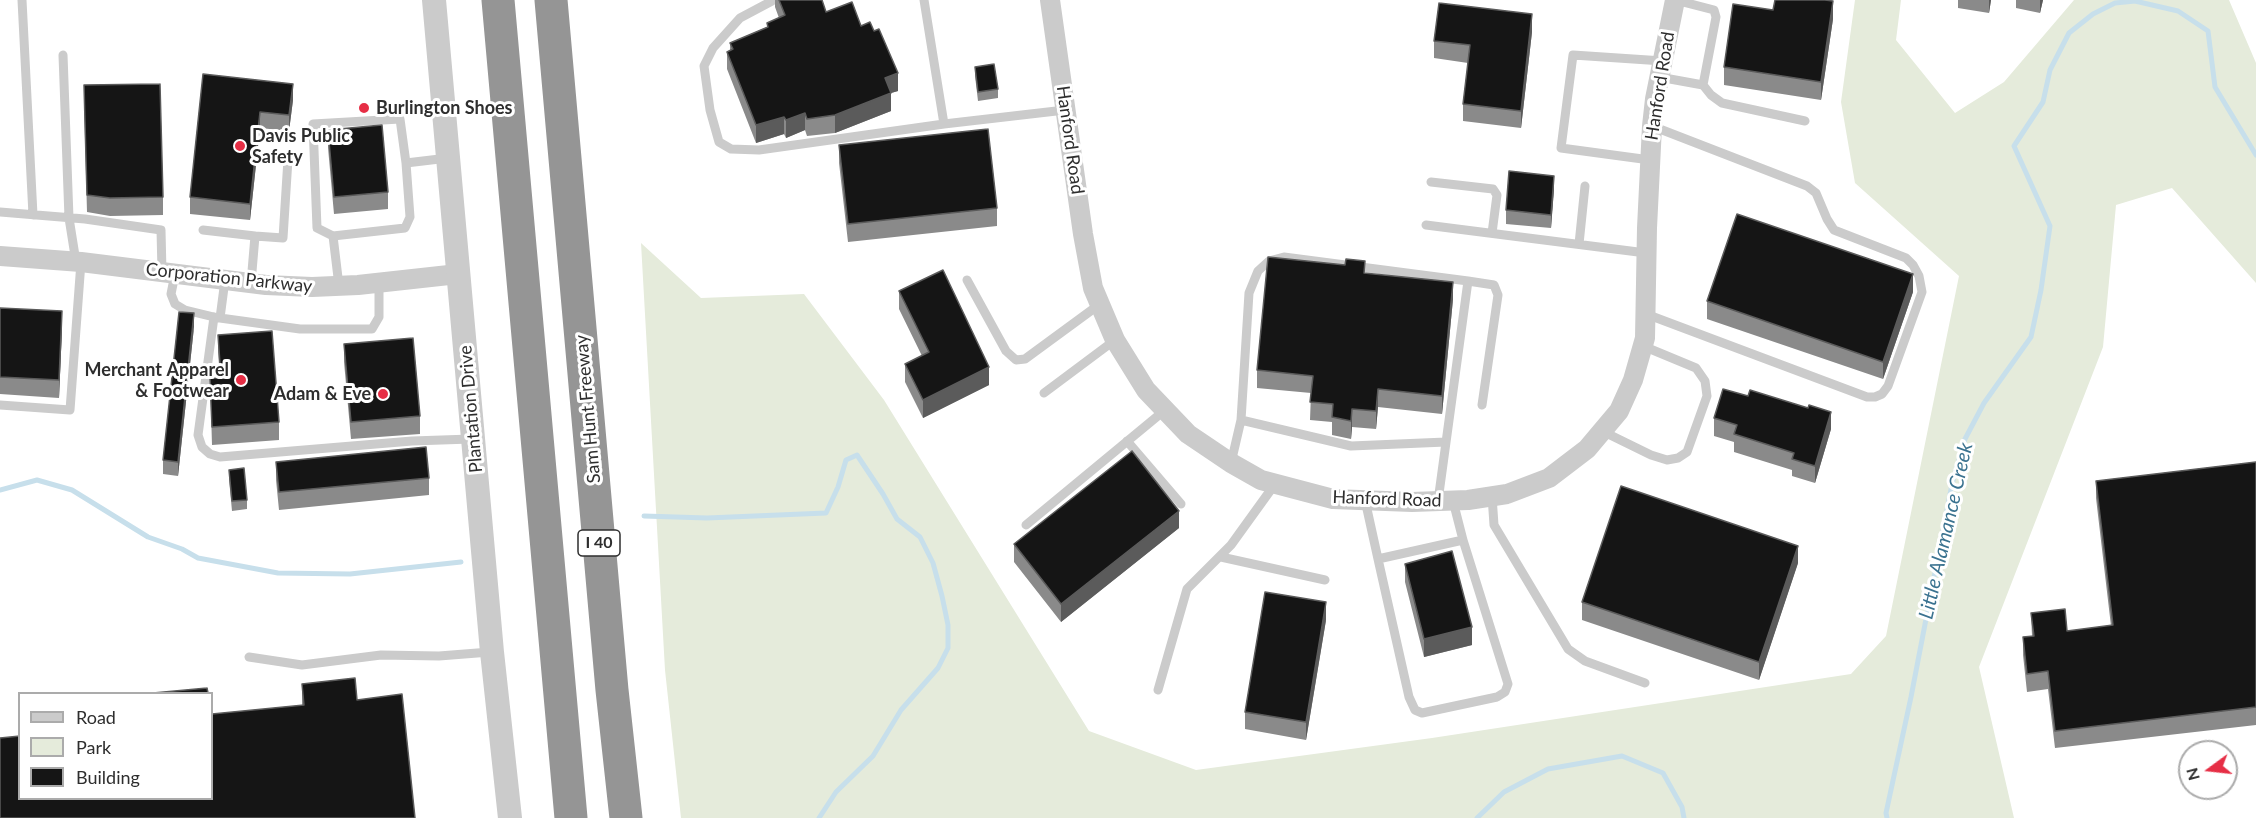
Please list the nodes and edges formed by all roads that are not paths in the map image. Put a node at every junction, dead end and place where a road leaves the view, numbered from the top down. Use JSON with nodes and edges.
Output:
{"nodes":[{"id":1,"x":22,"y":0,"type":"edge"},
{"id":2,"x":434,"y":0,"type":"edge"},
{"id":3,"x":485,"y":0,"type":"edge"},
{"id":4,"x":498,"y":0,"type":"edge"},
{"id":5,"x":551,"y":0,"type":"edge"},
{"id":6,"x":568,"y":0,"type":"edge"},
{"id":7,"x":924,"y":0,"type":"edge"},
{"id":8,"x":1050,"y":0,"type":"edge"},
{"id":9,"x":1675,"y":0,"type":"edge"},
{"id":10,"x":772,"y":1,"type":"edge"},
{"id":11,"x":63,"y":56,"type":"dead end"},
{"id":12,"x":1661,"y":69,"type":"junction"},
{"id":13,"x":1703,"y":84,"type":"junction"},
{"id":14,"x":1065,"y":110,"type":"junction"},
{"id":15,"x":1805,"y":121,"type":"dead end"},
{"id":16,"x":944,"y":124,"type":"junction"},
{"id":17,"x":1652,"y":126,"type":"junction"},
{"id":18,"x":448,"y":158,"type":"junction"},
{"id":19,"x":288,"y":159,"type":"dead end"},
{"id":20,"x":1650,"y":160,"type":"junction"},
{"id":21,"x":406,"y":163,"type":"junction"},
{"id":22,"x":1431,"y":182,"type":"dead end"},
{"id":23,"x":1585,"y":186,"type":"dead end"},
{"id":24,"x":0,"y":212,"type":"edge"},
{"id":25,"x":33,"y":215,"type":"junction"},
{"id":26,"x":69,"y":218,"type":"junction"},
{"id":27,"x":1426,"y":225,"type":"dead end"},
{"id":28,"x":203,"y":230,"type":"dead end"},
{"id":29,"x":1492,"y":233,"type":"junction"},
{"id":30,"x":255,"y":236,"type":"junction"},
{"id":31,"x":333,"y":236,"type":"junction"},
{"id":32,"x":1579,"y":244,"type":"junction"},
{"id":33,"x":1647,"y":253,"type":"junction"},
{"id":34,"x":0,"y":256,"type":"edge"},
{"id":35,"x":79,"y":262,"type":"junction"},
{"id":36,"x":576,"y":268,"type":"junction"},
{"id":37,"x":168,"y":273,"type":"junction"},
{"id":38,"x":458,"y":274,"type":"junction"},
{"id":39,"x":225,"y":280,"type":"junction"},
{"id":40,"x":967,"y":280,"type":"dead end"},
{"id":41,"x":1468,"y":281,"type":"junction"},
{"id":42,"x":379,"y":283,"type":"junction"},
{"id":43,"x":251,"y":284,"type":"junction"},
{"id":44,"x":339,"y":286,"type":"junction"},
{"id":45,"x":1100,"y":304,"type":"junction"},
{"id":46,"x":1646,"y":314,"type":"junction"},
{"id":47,"x":217,"y":318,"type":"junction"},
{"id":48,"x":1115,"y":340,"type":"junction"},
{"id":49,"x":1643,"y":346,"type":"junction"},
{"id":50,"x":1044,"y":393,"type":"dead end"},
{"id":51,"x":0,"y":405,"type":"edge"},
{"id":52,"x":1482,"y":405,"type":"dead end"},
{"id":53,"x":534,"y":409,"type":"junction"},
{"id":54,"x":1165,"y":410,"type":"junction"},
{"id":55,"x":1241,"y":420,"type":"junction"},
{"id":56,"x":1602,"y":431,"type":"junction"},
{"id":57,"x":473,"y":439,"type":"junction"},
{"id":58,"x":1127,"y":441,"type":"junction"},
{"id":59,"x":1446,"y":442,"type":"junction"},
{"id":60,"x":1231,"y":463,"type":"junction"},
{"id":61,"x":1275,"y":484,"type":"junction"},
{"id":62,"x":1492,"y":496,"type":"junction"},
{"id":63,"x":1365,"y":500,"type":"junction"},
{"id":64,"x":1445,"y":501,"type":"junction"},
{"id":65,"x":1181,"y":504,"type":"dead end"},
{"id":66,"x":1026,"y":525,"type":"dead end"},
{"id":67,"x":1463,"y":540,"type":"junction"},
{"id":68,"x":1221,"y":557,"type":"junction"},
{"id":69,"x":1378,"y":559,"type":"junction"},
{"id":70,"x":1325,"y":580,"type":"dead end"},
{"id":71,"x":492,"y":652,"type":"junction"},
{"id":72,"x":249,"y":657,"type":"dead end"},
{"id":73,"x":1645,"y":682,"type":"dead end"},
{"id":74,"x":1158,"y":690,"type":"dead end"},
{"id":75,"x":510,"y":818,"type":"edge"},
{"id":76,"x":572,"y":818,"type":"edge"},
{"id":77,"x":626,"y":818,"type":"edge"}],
"edges":[{"from":1,"to":25,"type":"lane"},
{"from":2,"to":18,"type":"street","name":"Plantation Drive"},
{"from":3,"to":53,"type":"highway"},
{"from":4,"to":53,"type":"highway"},
{"from":5,"to":36,"type":"highway","name":"Sam Hunt Freeway","number":"I 40"},
{"from":6,"to":36,"type":"highway"},
{"from":7,"to":16,"type":"lane"},
{"from":8,"to":14,"type":"street","name":"Hanford Road"},
{"from":9,"to":12,"type":"street","name":"Hanford Road"},
{"from":9,"to":13,"type":"lane"},
{"from":10,"to":16,"type":"lane"},
{"from":11,"to":26,"type":"lane"},
{"from":12,"to":13,"type":"lane"},
{"from":12,"to":17,"type":"street","name":"Hanford Road"},
{"from":12,"to":20,"type":"lane"},
{"from":13,"to":15,"type":"lane"},
{"from":14,"to":16,"type":"lane"},
{"from":14,"to":45,"type":"street","name":"Hanford Road"},
{"from":17,"to":20,"type":"street","name":"Hanford Road"},
{"from":17,"to":46,"type":"lane"},
{"from":18,"to":21,"type":"lane"},
{"from":18,"to":38,"type":"street","name":"Plantation Drive"},
{"from":19,"to":30,"type":"lane"},
{"from":20,"to":33,"type":"street","name":"Hanford Road"},
{"from":21,"to":31,"type":"lane"},
{"from":21,"to":31,"type":"lane"},
{"from":22,"to":29,"type":"lane"},
{"from":23,"to":32,"type":"lane"},
{"from":24,"to":25,"type":"lane"},
{"from":25,"to":26,"type":"lane"},
{"from":26,"to":35,"type":"lane"},
{"from":26,"to":37,"type":"lane"},
{"from":27,"to":29,"type":"lane"},
{"from":28,"to":30,"type":"lane"},
{"from":29,"to":32,"type":"lane"},
{"from":30,"to":43,"type":"lane"},
{"from":31,"to":44,"type":"lane"},
{"from":32,"to":33,"type":"lane"},
{"from":33,"to":46,"type":"street","name":"Hanford Road"},
{"from":34,"to":35,"type":"street","name":"Corporation Parkway"},
{"from":35,"to":37,"type":"street","name":"Corporation Parkway"},
{"from":35,"to":51,"type":"lane"},
{"from":36,"to":77,"type":"highway","name":"Sam Hunt Freeway","number":"I 40"},
{"from":37,"to":39,"type":"street","name":"Corporation Parkway"},
{"from":37,"to":47,"type":"lane"},
{"from":38,"to":42,"type":"street","name":"Corporation Parkway"},
{"from":38,"to":57,"type":"street","name":"Plantation Drive"},
{"from":39,"to":43,"type":"street","name":"Corporation Parkway"},
{"from":39,"to":47,"type":"lane"},
{"from":40,"to":45,"type":"lane"},
{"from":41,"to":52,"type":"lane"},
{"from":41,"to":55,"type":"lane"},
{"from":41,"to":59,"type":"lane"},
{"from":42,"to":44,"type":"street","name":"Corporation Parkway"},
{"from":42,"to":47,"type":"lane"},
{"from":43,"to":44,"type":"street","name":"Corporation Parkway"},
{"from":45,"to":48,"type":"street","name":"Hanford Road"},
{"from":46,"to":49,"type":"street","name":"Hanford Road"},
{"from":47,"to":57,"type":"lane"},
{"from":48,"to":50,"type":"lane"},
{"from":48,"to":54,"type":"street","name":"Hanford Road"},
{"from":49,"to":56,"type":"street","name":"Hanford Road"},
{"from":49,"to":56,"type":"lane"},
{"from":53,"to":76,"type":"highway"},
{"from":54,"to":58,"type":"lane"},
{"from":54,"to":60,"type":"street","name":"Hanford Road"},
{"from":55,"to":59,"type":"lane"},
{"from":55,"to":60,"type":"lane"},
{"from":56,"to":62,"type":"street","name":"Hanford Road"},
{"from":57,"to":71,"type":"street","name":"Plantation Drive"},
{"from":58,"to":65,"type":"lane"},
{"from":58,"to":66,"type":"lane"},
{"from":59,"to":64,"type":"lane"},
{"from":60,"to":61,"type":"street","name":"Hanford Road"},
{"from":61,"to":63,"type":"street","name":"Hanford Road"},
{"from":61,"to":68,"type":"lane"},
{"from":62,"to":64,"type":"street","name":"Hanford Road"},
{"from":62,"to":73,"type":"lane"},
{"from":63,"to":64,"type":"street","name":"Hanford Road"},
{"from":63,"to":69,"type":"lane"},
{"from":64,"to":67,"type":"lane"},
{"from":67,"to":69,"type":"lane"},
{"from":67,"to":69,"type":"lane"},
{"from":68,"to":70,"type":"lane"},
{"from":68,"to":74,"type":"lane"},
{"from":71,"to":72,"type":"lane"},
{"from":71,"to":75,"type":"street","name":"Plantation Drive"}]}
